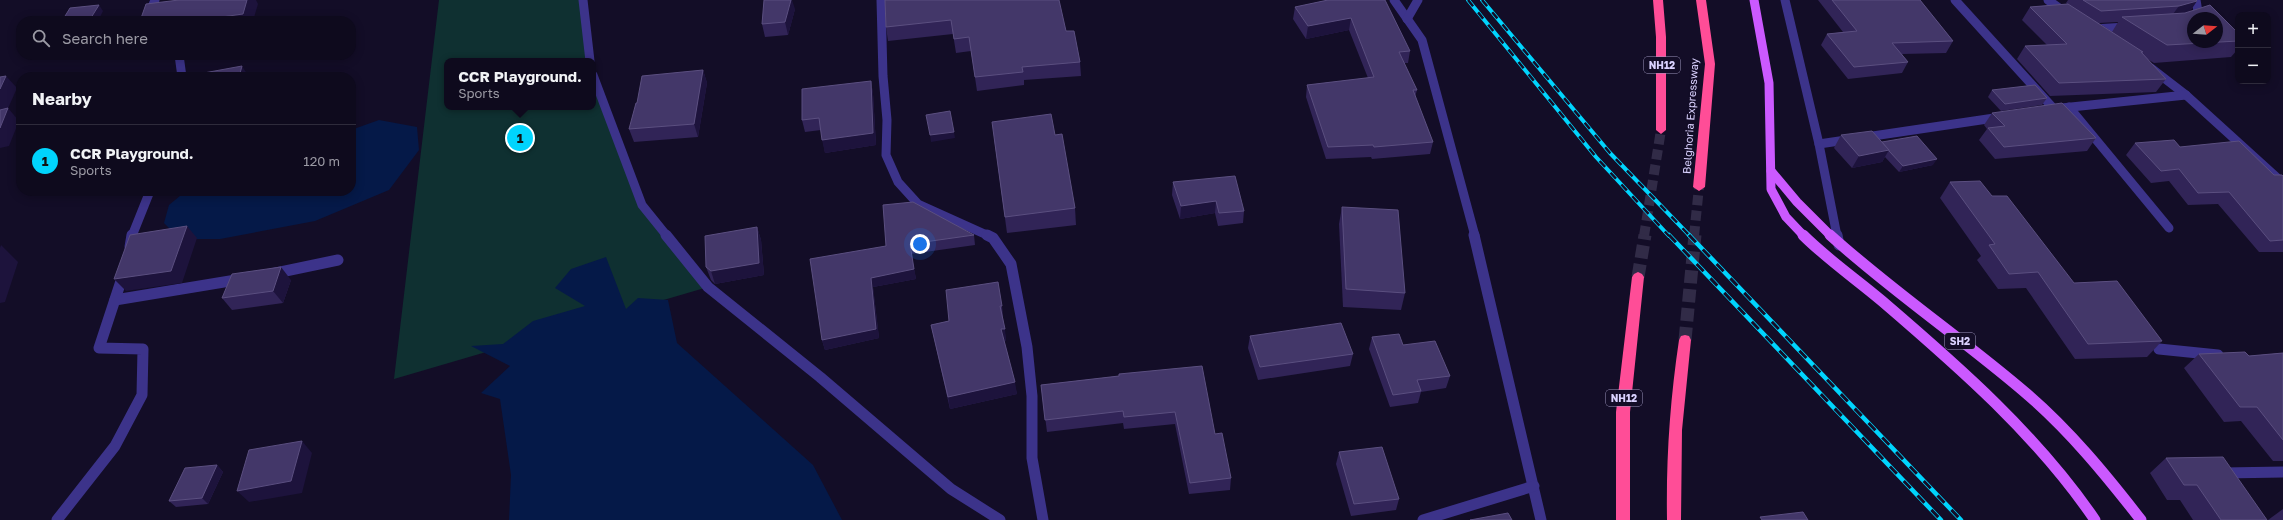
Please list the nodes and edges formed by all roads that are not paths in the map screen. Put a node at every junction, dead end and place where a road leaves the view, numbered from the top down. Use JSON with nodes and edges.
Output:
{"nodes":[{"id":1,"x":155,"y":0,"type":"edge"},
{"id":2,"x":583,"y":0,"type":"edge"},
{"id":3,"x":881,"y":0,"type":"edge"},
{"id":4,"x":1394,"y":0,"type":"edge"},
{"id":5,"x":1418,"y":0,"type":"edge"},
{"id":6,"x":1658,"y":0,"type":"edge"},
{"id":7,"x":1701,"y":0,"type":"edge"},
{"id":8,"x":1754,"y":0,"type":"edge"},
{"id":9,"x":1785,"y":0,"type":"edge"},
{"id":10,"x":1955,"y":0,"type":"edge"},
{"id":11,"x":2048,"y":0,"type":"edge"},
{"id":12,"x":2196,"y":0,"type":"edge"},
{"id":13,"x":148,"y":16,"type":"edge"},
{"id":14,"x":2072,"y":18,"type":"edge"},
{"id":15,"x":1407,"y":19,"type":"junction"},
{"id":16,"x":2184,"y":21,"type":"edge"},
{"id":17,"x":2134,"y":26,"type":"edge"},
{"id":18,"x":2103,"y":37,"type":"edge"},
{"id":19,"x":590,"y":58,"type":"edge"},
{"id":20,"x":180,"y":60,"type":"edge"},
{"id":21,"x":2140,"y":61,"type":"edge"},
{"id":22,"x":181,"y":72,"type":"edge"},
{"id":23,"x":596,"y":83,"type":"edge"},
{"id":24,"x":2186,"y":95,"type":"junction"},
{"id":25,"x":2069,"y":107,"type":"junction"},
{"id":26,"x":2054,"y":108,"type":"junction"},
{"id":27,"x":2038,"y":111,"type":"edge"},
{"id":28,"x":2007,"y":116,"type":"edge"},
{"id":29,"x":1661,"y":130,"type":"tunnel mouth"},
{"id":30,"x":1819,"y":144,"type":"junction"},
{"id":31,"x":1771,"y":171,"type":"junction"},
{"id":32,"x":2283,"y":183,"type":"edge"},
{"id":33,"x":1699,"y":187,"type":"tunnel mouth"},
{"id":34,"x":148,"y":196,"type":"edge"},
{"id":35,"x":2169,"y":228,"type":"dead end"},
{"id":36,"x":1839,"y":245,"type":"junction"},
{"id":37,"x":338,"y":260,"type":"dead end"},
{"id":38,"x":1638,"y":277,"type":"tunnel mouth"},
{"id":39,"x":1893,"y":289,"type":"junction"},
{"id":40,"x":1877,"y":298,"type":"junction"},
{"id":41,"x":115,"y":300,"type":"junction"},
{"id":42,"x":1685,"y":340,"type":"tunnel mouth"},
{"id":43,"x":2159,"y":349,"type":"edge"},
{"id":44,"x":2231,"y":356,"type":"edge"},
{"id":45,"x":2283,"y":472,"type":"edge"},
{"id":46,"x":2224,"y":473,"type":"edge"},
{"id":47,"x":1534,"y":486,"type":"junction"},
{"id":48,"x":57,"y":520,"type":"edge"},
{"id":49,"x":1000,"y":520,"type":"edge"},
{"id":50,"x":1043,"y":520,"type":"edge"},
{"id":51,"x":1423,"y":520,"type":"edge"},
{"id":52,"x":1540,"y":520,"type":"edge"},
{"id":53,"x":1623,"y":520,"type":"edge"},
{"id":54,"x":1674,"y":520,"type":"edge"},
{"id":55,"x":2095,"y":520,"type":"edge"},
{"id":56,"x":2141,"y":520,"type":"edge"}],
"edges":[{"from":1,"to":13,"type":"street"},
{"from":2,"to":19,"type":"street"},
{"from":3,"to":50,"type":"street"},
{"from":4,"to":15,"type":"street"},
{"from":5,"to":15,"type":"street"},
{"from":6,"to":29,"type":"highway","number":"NH12"},
{"from":7,"to":33,"type":"highway","name":"Belghoria Expressway"},
{"from":8,"to":31,"type":"main road","number":"SH2"},
{"from":9,"to":30,"type":"street"},
{"from":10,"to":26,"type":"street"},
{"from":11,"to":14,"type":"street"},
{"from":12,"to":16,"type":"street"},
{"from":15,"to":47,"type":"street"},
{"from":17,"to":18,"type":"street"},
{"from":20,"to":22,"type":"street"},
{"from":21,"to":24,"type":"street"},
{"from":23,"to":49,"type":"street"},
{"from":24,"to":25,"type":"street"},
{"from":24,"to":32,"type":"street"},
{"from":25,"to":26,"type":"street"},
{"from":25,"to":35,"type":"street"},
{"from":26,"to":27,"type":"street"},
{"from":28,"to":30,"type":"street"},
{"from":30,"to":36,"type":"street"},
{"from":31,"to":36,"type":"main road","number":"SH2"},
{"from":31,"to":40,"type":"main road","number":"SH2"},
{"from":34,"to":41,"type":"street"},
{"from":36,"to":39,"type":"main road","number":"SH2"},
{"from":37,"to":41,"type":"street"},
{"from":38,"to":53,"type":"highway","number":"NH12"},
{"from":39,"to":40,"type":"main road"},
{"from":39,"to":56,"type":"main road","number":"SH2"},
{"from":40,"to":55,"type":"main road","number":"SH2"},
{"from":41,"to":48,"type":"street"},
{"from":42,"to":54,"type":"highway"},
{"from":43,"to":44,"type":"street"},
{"from":45,"to":46,"type":"street"},
{"from":47,"to":51,"type":"street"},
{"from":47,"to":52,"type":"street"}]}
